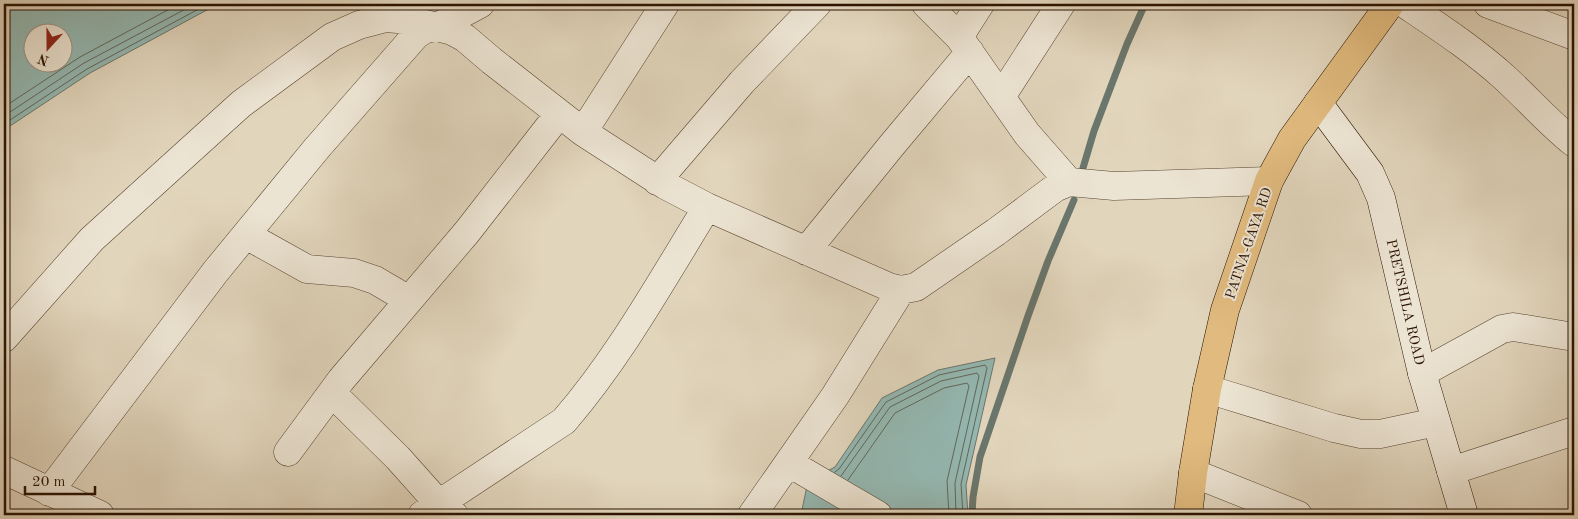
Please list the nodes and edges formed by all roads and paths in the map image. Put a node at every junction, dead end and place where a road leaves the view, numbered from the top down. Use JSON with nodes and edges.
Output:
{"nodes":[{"id":1,"x":480,"y":4,"type":"edge"},
{"id":2,"x":665,"y":4,"type":"edge"},
{"id":3,"x":817,"y":4,"type":"edge"},
{"id":4,"x":926,"y":4,"type":"edge"},
{"id":5,"x":980,"y":4,"type":"edge"},
{"id":6,"x":1061,"y":4,"type":"edge"},
{"id":7,"x":1390,"y":4,"type":"edge"},
{"id":8,"x":1405,"y":4,"type":"edge"},
{"id":9,"x":1488,"y":4,"type":"edge"},
{"id":10,"x":437,"y":27,"type":"junction"},
{"id":11,"x":1574,"y":36,"type":"edge"},
{"id":12,"x":964,"y":44,"type":"junction"},
{"id":13,"x":1001,"y":96,"type":"junction"},
{"id":14,"x":1318,"y":103,"type":"junction"},
{"id":15,"x":559,"y":114,"type":"junction"},
{"id":16,"x":583,"y":132,"type":"junction"},
{"id":17,"x":1574,"y":144,"type":"edge"},
{"id":18,"x":658,"y":180,"type":"junction"},
{"id":19,"x":1069,"y":182,"type":"junction"},
{"id":20,"x":1269,"y":182,"type":"junction"},
{"id":21,"x":707,"y":207,"type":"junction"},
{"id":22,"x":246,"y":235,"type":"junction"},
{"id":23,"x":806,"y":251,"type":"junction"},
{"id":24,"x":901,"y":290,"type":"junction"},
{"id":25,"x":409,"y":300,"type":"junction"},
{"id":26,"x":1574,"y":337,"type":"edge"},
{"id":27,"x":4,"y":338,"type":"edge"},
{"id":28,"x":1422,"y":373,"type":"junction"},
{"id":29,"x":1207,"y":389,"type":"junction"},
{"id":30,"x":332,"y":392,"type":"junction"},
{"id":31,"x":1436,"y":422,"type":"junction"},
{"id":32,"x":1574,"y":432,"type":"edge"},
{"id":33,"x":288,"y":452,"type":"dead end"},
{"id":34,"x":789,"y":463,"type":"junction"},
{"id":35,"x":4,"y":470,"type":"edge"},
{"id":36,"x":1451,"y":471,"type":"junction"},
{"id":37,"x":1193,"y":473,"type":"junction"},
{"id":38,"x":60,"y":503,"type":"edge"},
{"id":39,"x":439,"y":511,"type":"edge"},
{"id":40,"x":100,"y":515,"type":"edge"},
{"id":41,"x":752,"y":515,"type":"edge"},
{"id":42,"x":878,"y":515,"type":"edge"},
{"id":43,"x":1188,"y":515,"type":"edge"},
{"id":44,"x":1298,"y":515,"type":"edge"},
{"id":45,"x":1464,"y":515,"type":"edge"}],
"edges":[{"from":1,"to":10,"type":"street"},
{"from":2,"to":16,"type":"street"},
{"from":3,"to":18,"type":"street"},
{"from":4,"to":12,"type":"street"},
{"from":5,"to":12,"type":"street"},
{"from":6,"to":13,"type":"street"},
{"from":7,"to":14,"type":"main road","name":"PATNA-GAYA RD"},
{"from":8,"to":17,"type":"street"},
{"from":9,"to":11,"type":"street"},
{"from":10,"to":15,"type":"street"},
{"from":10,"to":22,"type":"street"},
{"from":10,"to":27,"type":"street"},
{"from":12,"to":13,"type":"street"},
{"from":12,"to":23,"type":"street"},
{"from":13,"to":19,"type":"street"},
{"from":14,"to":20,"type":"main road","name":"PATNA-GAYA RD"},
{"from":14,"to":28,"type":"street","name":"PRETSHILA ROAD"},
{"from":15,"to":16,"type":"street"},
{"from":15,"to":25,"type":"street"},
{"from":16,"to":18,"type":"street"},
{"from":18,"to":21,"type":"street"},
{"from":19,"to":20,"type":"street"},
{"from":19,"to":24,"type":"street"},
{"from":20,"to":29,"type":"main road","name":"PATNA-GAYA RD"},
{"from":21,"to":23,"type":"street"},
{"from":21,"to":39,"type":"street"},
{"from":22,"to":25,"type":"street"},
{"from":22,"to":38,"type":"street"},
{"from":23,"to":24,"type":"street"},
{"from":24,"to":34,"type":"street"},
{"from":25,"to":30,"type":"street"},
{"from":26,"to":28,"type":"street"},
{"from":28,"to":31,"type":"street","name":"PRETSHILA ROAD"},
{"from":29,"to":31,"type":"street"},
{"from":29,"to":37,"type":"main road","name":"PATNA-GAYA RD"},
{"from":30,"to":33,"type":"street"},
{"from":30,"to":39,"type":"street"},
{"from":31,"to":36,"type":"street","name":"PRETSHILA ROAD"},
{"from":32,"to":36,"type":"street"},
{"from":34,"to":41,"type":"street"},
{"from":34,"to":42,"type":"street"},
{"from":35,"to":38,"type":"street"},
{"from":36,"to":45,"type":"street","name":"PRETSHILA ROAD"},
{"from":37,"to":43,"type":"main road","name":"PATNA-GAYA RD"},
{"from":37,"to":44,"type":"street"},
{"from":38,"to":40,"type":"street"}]}
